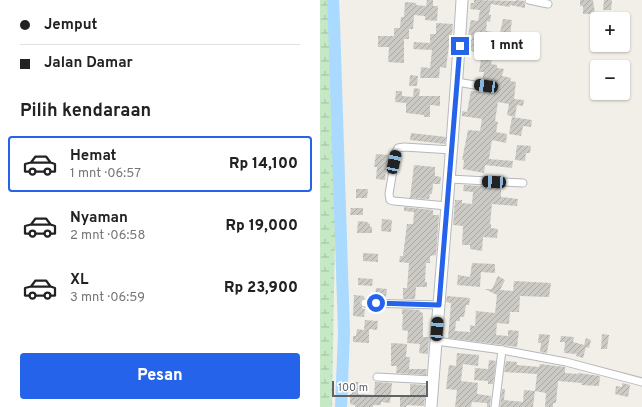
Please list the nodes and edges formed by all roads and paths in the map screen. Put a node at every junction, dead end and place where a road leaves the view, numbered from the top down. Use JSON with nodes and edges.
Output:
{"nodes":[{"id":1,"x":462,"y":0,"type":"edge"},
{"id":2,"x":529,"y":0,"type":"edge"},
{"id":3,"x":548,"y":4,"type":"dead end"},
{"id":4,"x":457,"y":82,"type":"junction"},
{"id":5,"x":486,"y":86,"type":"dead end"},
{"id":6,"x":452,"y":150,"type":"junction"},
{"id":7,"x":450,"y":179,"type":"junction"},
{"id":8,"x":523,"y":183,"type":"dead end"},
{"id":9,"x":447,"y":206,"type":"junction"},
{"id":10,"x":365,"y":303,"type":"dead end"},
{"id":11,"x":439,"y":305,"type":"junction"},
{"id":12,"x":436,"y":341,"type":"junction"},
{"id":13,"x":502,"y":350,"type":"junction"},
{"id":14,"x":377,"y":377,"type":"dead end"},
{"id":15,"x":433,"y":380,"type":"junction"},
{"id":16,"x":642,"y":382,"type":"edge"},
{"id":17,"x":431,"y":407,"type":"edge"},
{"id":18,"x":495,"y":407,"type":"edge"}],
"edges":[{"from":1,"to":4,"type":"street"},
{"from":2,"to":3,"type":"street"},
{"from":4,"to":5,"type":"street"},
{"from":4,"to":6,"type":"street"},
{"from":6,"to":7,"type":"street"},
{"from":6,"to":9,"type":"street"},
{"from":7,"to":8,"type":"street"},
{"from":7,"to":9,"type":"street"},
{"from":9,"to":11,"type":"street"},
{"from":10,"to":11,"type":"street"},
{"from":11,"to":12,"type":"street"},
{"from":12,"to":13,"type":"street"},
{"from":12,"to":15,"type":"street"},
{"from":13,"to":16,"type":"street"},
{"from":13,"to":18,"type":"street"},
{"from":14,"to":15,"type":"street"},
{"from":15,"to":17,"type":"street"}]}
